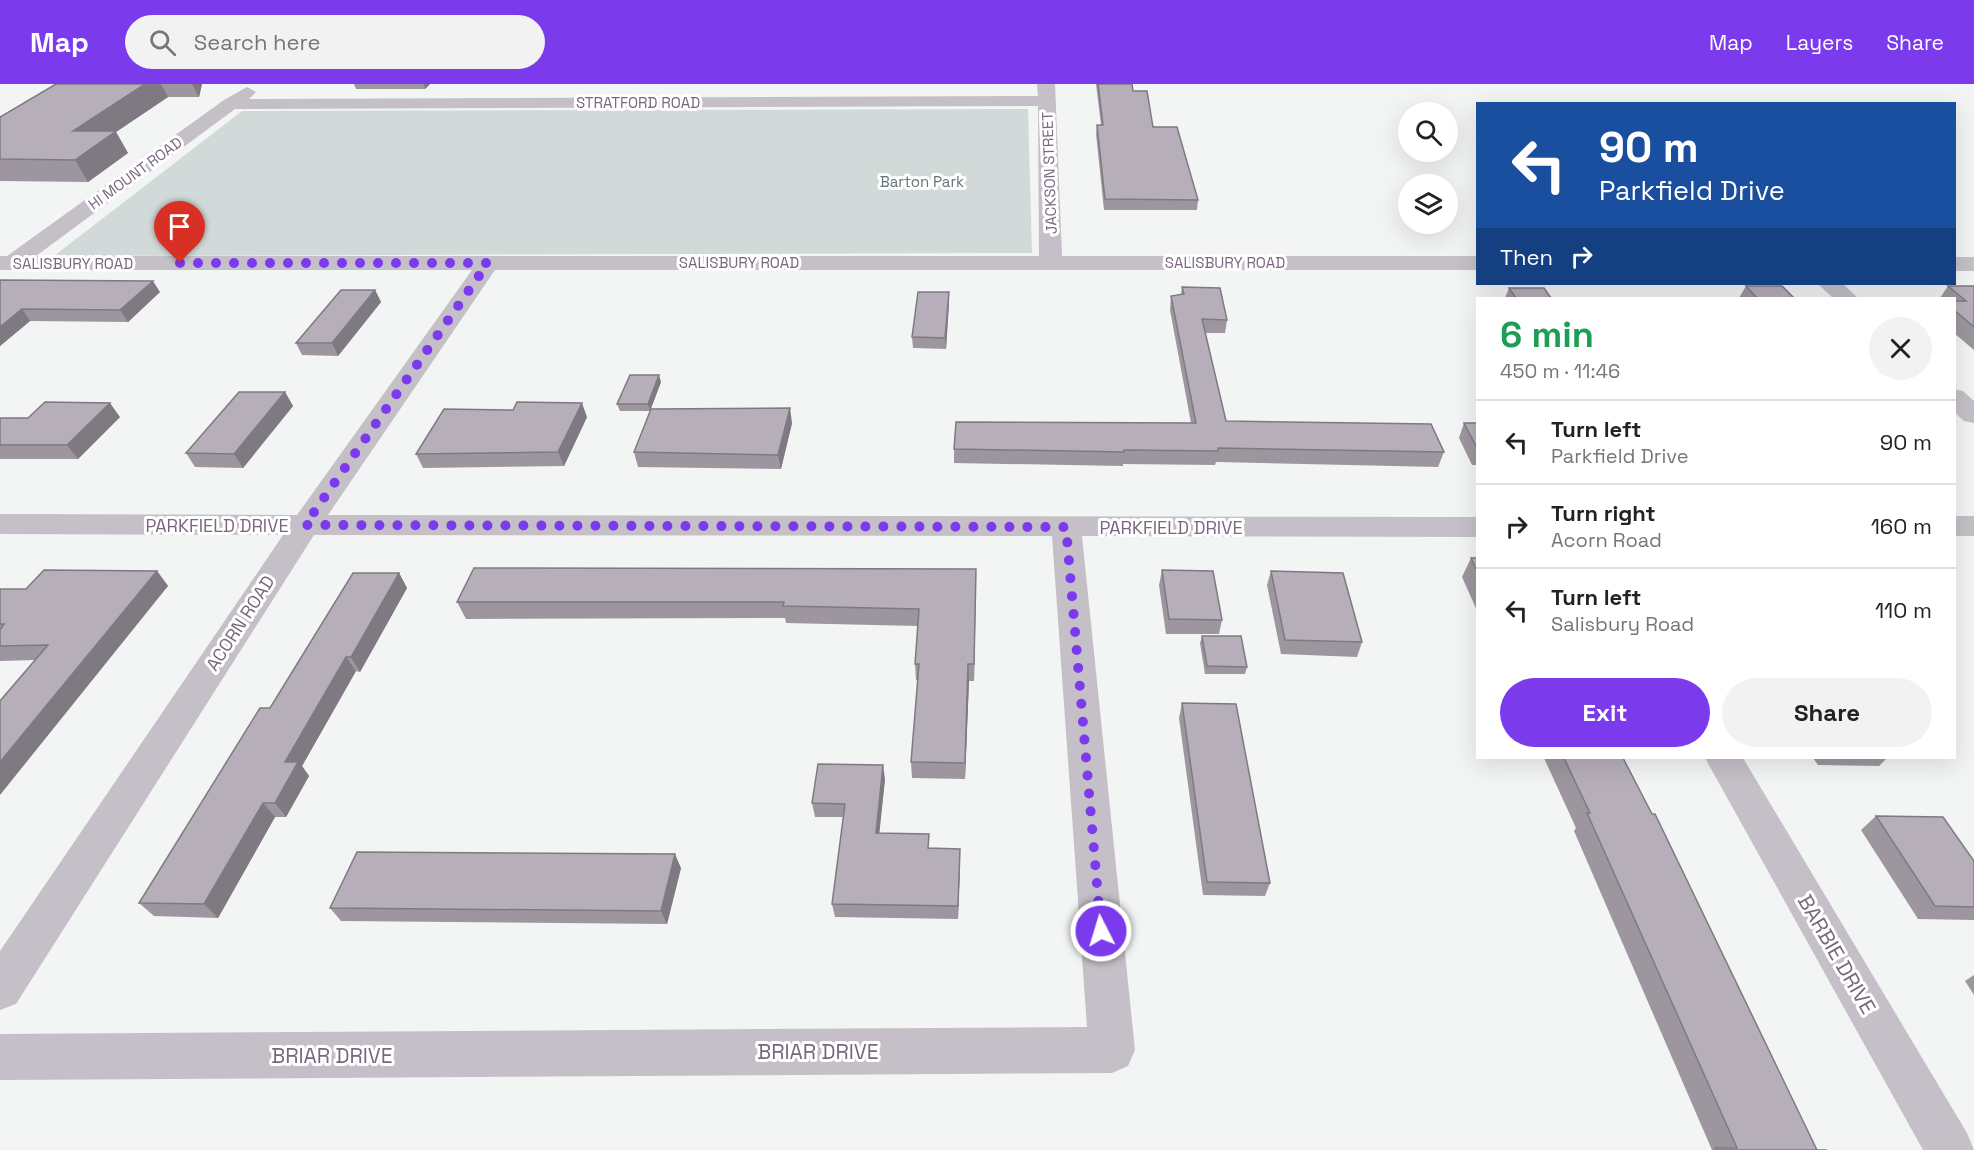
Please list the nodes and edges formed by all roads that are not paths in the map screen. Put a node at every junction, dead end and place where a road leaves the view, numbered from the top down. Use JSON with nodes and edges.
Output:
{"nodes":[{"id":1,"x":259,"y":84,"type":"edge"},
{"id":2,"x":1046,"y":92,"type":"edge"},
{"id":3,"x":230,"y":104,"type":"junction"},
{"id":4,"x":1050,"y":262,"type":"junction"},
{"id":5,"x":6,"y":263,"type":"edge"},
{"id":6,"x":488,"y":263,"type":"junction"},
{"id":7,"x":1476,"y":263,"type":"edge"},
{"id":8,"x":1956,"y":264,"type":"edge"},
{"id":9,"x":1974,"y":264,"type":"edge"},
{"id":10,"x":1831,"y":285,"type":"edge"},
{"id":11,"x":1845,"y":297,"type":"edge"},
{"id":12,"x":1956,"y":400,"type":"edge"},
{"id":13,"x":1974,"y":415,"type":"edge"},
{"id":14,"x":0,"y":524,"type":"edge"},
{"id":15,"x":305,"y":525,"type":"junction"},
{"id":16,"x":1956,"y":526,"type":"edge"},
{"id":17,"x":1974,"y":526,"type":"edge"},
{"id":18,"x":1066,"y":527,"type":"junction"},
{"id":19,"x":1476,"y":527,"type":"edge"},
{"id":20,"x":1725,"y":759,"type":"edge"},
{"id":21,"x":0,"y":989,"type":"edge"},
{"id":22,"x":0,"y":1057,"type":"edge"},
{"id":23,"x":1950,"y":1150,"type":"edge"}],
"edges":[{"from":1,"to":3,"type":"street","name":"HI MOUNT ROAD"},
{"from":2,"to":3,"type":"street","name":"STRATFORD ROAD"},
{"from":2,"to":4,"type":"street","name":"JACKSON STREET"},
{"from":3,"to":5,"type":"street","name":"HI MOUNT ROAD"},
{"from":4,"to":6,"type":"street","name":"SALISBURY ROAD"},
{"from":4,"to":7,"type":"street","name":"SALISBURY ROAD"},
{"from":5,"to":6,"type":"street","name":"SALISBURY ROAD"},
{"from":6,"to":15,"type":"street","name":"ACORN ROAD"},
{"from":8,"to":9,"type":"street"},
{"from":10,"to":11,"type":"street"},
{"from":12,"to":13,"type":"street"},
{"from":14,"to":15,"type":"street","name":"PARKFIELD DRIVE"},
{"from":15,"to":18,"type":"street","name":"PARKFIELD DRIVE"},
{"from":15,"to":21,"type":"street","name":"ACORN ROAD"},
{"from":16,"to":17,"type":"street"},
{"from":18,"to":19,"type":"street","name":"PARKFIELD DRIVE"},
{"from":18,"to":22,"type":"street","name":"BRIAR DRIVE"},
{"from":20,"to":23,"type":"street","name":"BARBIE DRIVE"}]}
